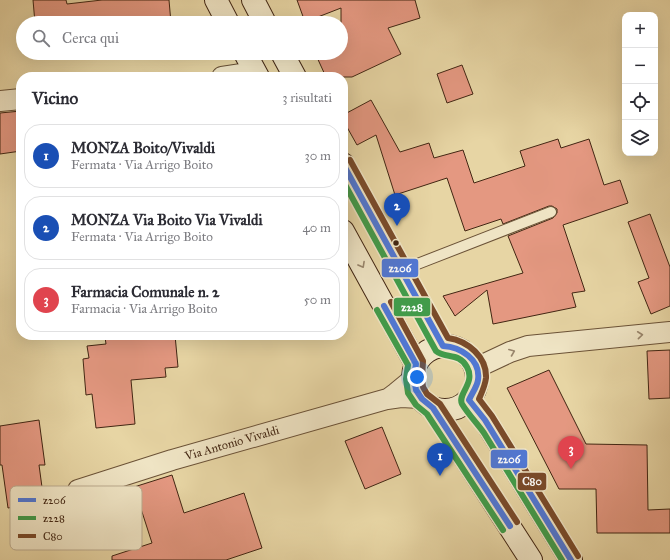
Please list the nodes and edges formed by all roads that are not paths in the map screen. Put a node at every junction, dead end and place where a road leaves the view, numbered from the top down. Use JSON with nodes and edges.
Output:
{"nodes":[{"id":1,"x":216,"y":0,"type":"edge"},
{"id":2,"x":253,"y":0,"type":"edge"},
{"id":3,"x":224,"y":16,"type":"edge"},
{"id":4,"x":261,"y":16,"type":"edge"},
{"id":5,"x":249,"y":60,"type":"edge"},
{"id":6,"x":286,"y":60,"type":"edge"},
{"id":7,"x":255,"y":72,"type":"edge"},
{"id":8,"x":292,"y":72,"type":"edge"},
{"id":9,"x":16,"y":99,"type":"edge"},
{"id":10,"x":0,"y":101,"type":"edge"},
{"id":11,"x":348,"y":173,"type":"edge"},
{"id":12,"x":551,"y":212,"type":"dead end"},
{"id":13,"x":348,"y":241,"type":"edge"},
{"id":14,"x":402,"y":270,"type":"junction"},
{"id":15,"x":670,"y":332,"type":"edge"},
{"id":16,"x":443,"y":346,"type":"junction"},
{"id":17,"x":476,"y":368,"type":"junction"},
{"id":18,"x":420,"y":387,"type":"junction"},
{"id":19,"x":469,"y":400,"type":"junction"},
{"id":20,"x":91,"y":486,"type":"edge"},
{"id":21,"x":531,"y":560,"type":"edge"},
{"id":22,"x":571,"y":560,"type":"edge"}],
"edges":[{"from":1,"to":3,"type":"street"},
{"from":2,"to":4,"type":"street"},
{"from":5,"to":7,"type":"street"},
{"from":6,"to":8,"type":"street"},
{"from":9,"to":10,"type":"street"},
{"from":11,"to":14,"type":"street"},
{"from":12,"to":14,"type":"lane"},
{"from":13,"to":18,"type":"street","one_way":true},
{"from":14,"to":16,"type":"street"},
{"from":17,"to":15,"type":"street","one_way":true},
{"from":16,"to":17,"type":"street"},
{"from":16,"to":18,"type":"street"},
{"from":17,"to":19,"type":"street"},
{"from":18,"to":19,"type":"street"},
{"from":18,"to":20,"type":"street","name":"Via Antonio Vivaldi"},
{"from":18,"to":21,"type":"street"},
{"from":19,"to":22,"type":"street"}]}
